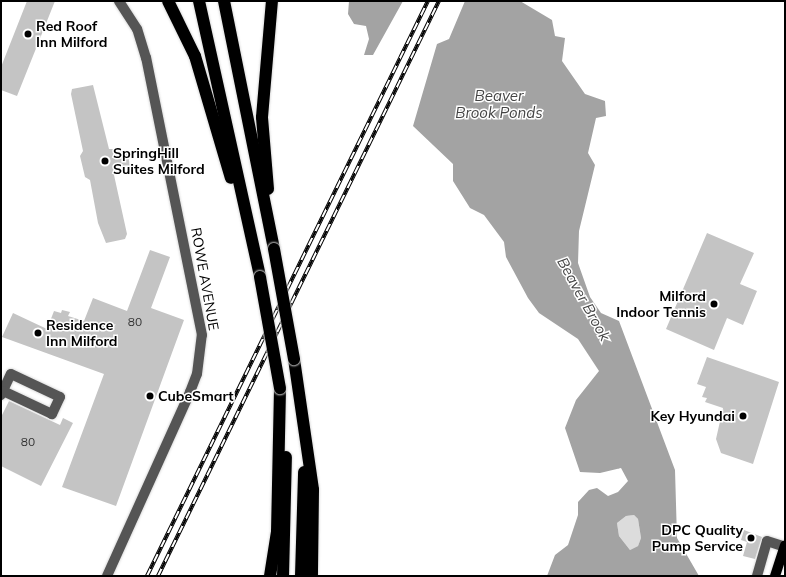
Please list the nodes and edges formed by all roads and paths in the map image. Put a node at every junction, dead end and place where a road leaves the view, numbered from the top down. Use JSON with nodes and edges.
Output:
{"nodes":[{"id":1,"x":119,"y":1,"type":"edge"},
{"id":2,"x":168,"y":1,"type":"edge"},
{"id":3,"x":199,"y":1,"type":"edge"},
{"id":4,"x":224,"y":1,"type":"edge"},
{"id":5,"x":272,"y":1,"type":"edge"},
{"id":6,"x":252,"y":239,"type":"junction"},
{"id":7,"x":273,"y":244,"type":"junction"},
{"id":8,"x":294,"y":359,"type":"junction"},
{"id":9,"x":280,"y":388,"type":"junction"},
{"id":10,"x":2,"y":393,"type":"edge"},
{"id":11,"x":785,"y":546,"type":"edge"},
{"id":12,"x":106,"y":576,"type":"edge"},
{"id":13,"x":270,"y":576,"type":"edge"},
{"id":14,"x":284,"y":576,"type":"edge"},
{"id":15,"x":301,"y":576,"type":"edge"},
{"id":16,"x":312,"y":576,"type":"edge"},
{"id":17,"x":757,"y":576,"type":"edge"},
{"id":18,"x":775,"y":576,"type":"edge"}],
"edges":[{"from":1,"to":12,"type":"street","name":"ROWE AVENUE"},
{"from":2,"to":6,"type":"highway"},
{"from":3,"to":6,"type":"highway"},
{"from":4,"to":7,"type":"highway"},
{"from":5,"to":7,"type":"highway"},
{"from":6,"to":9,"type":"highway","bridge":true},
{"from":7,"to":8,"type":"highway","bridge":true},
{"from":8,"to":15,"type":"highway"},
{"from":8,"to":16,"type":"highway"},
{"from":9,"to":13,"type":"highway"},
{"from":9,"to":14,"type":"highway"},
{"from":10,"to":10,"type":"street"},
{"from":11,"to":17,"type":"street"},
{"from":11,"to":18,"type":"main road"}]}
